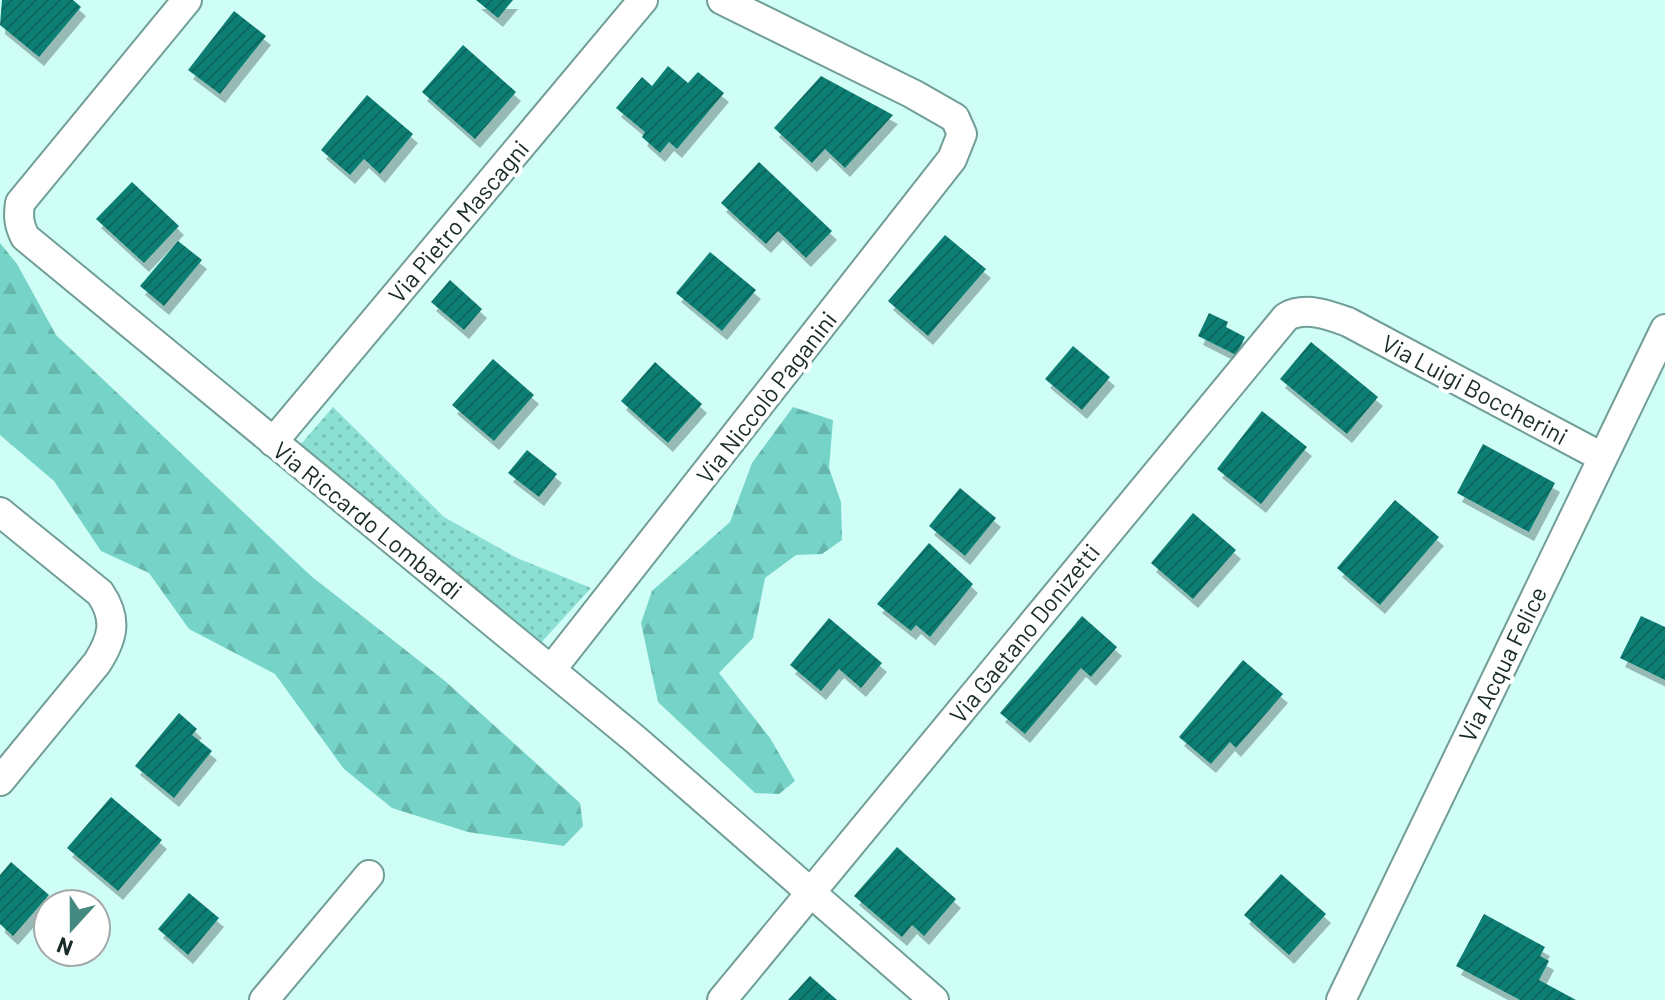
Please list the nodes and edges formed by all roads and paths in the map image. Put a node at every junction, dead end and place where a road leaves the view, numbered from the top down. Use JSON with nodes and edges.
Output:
{"nodes":[{"id":1,"x":187,"y":0,"type":"edge"},
{"id":2,"x":643,"y":0,"type":"edge"},
{"id":3,"x":722,"y":0,"type":"edge"},
{"id":4,"x":1348,"y":322,"type":"joint"},
{"id":5,"x":1665,"y":329,"type":"edge"},
{"id":6,"x":273,"y":442,"type":"junction"},
{"id":7,"x":1602,"y":457,"type":"junction"},
{"id":8,"x":0,"y":512,"type":"edge"},
{"id":9,"x":551,"y":670,"type":"junction"},
{"id":10,"x":0,"y":781,"type":"edge"},
{"id":11,"x":369,"y":875,"type":"dead end"},
{"id":12,"x":810,"y":894,"type":"junction"},
{"id":13,"x":264,"y":1000,"type":"edge"},
{"id":14,"x":722,"y":1000,"type":"edge"},
{"id":15,"x":934,"y":1000,"type":"edge"},
{"id":16,"x":1341,"y":1000,"type":"edge"}],
"edges":[{"from":1,"to":6,"type":"street","name":"Via Riccardo Lombardi"},
{"from":2,"to":6,"type":"street","name":"Via Pietro Mascagni"},
{"from":3,"to":9,"type":"street","name":"Via Niccolò Paganini"},
{"from":4,"to":7,"type":"street","name":"Via Luigi Boccherini"},
{"from":4,"to":12,"type":"street","name":"Via Gaetano Donizetti"},
{"from":5,"to":7,"type":"street","name":"Via Acqua Felice"},
{"from":6,"to":9,"type":"street","name":"Via Riccardo Lombardi"},
{"from":7,"to":16,"type":"street","name":"Via Acqua Felice"},
{"from":8,"to":10,"type":"street"},
{"from":9,"to":12,"type":"street","name":"Via Riccardo Lombardi"},
{"from":11,"to":13,"type":"street"},
{"from":12,"to":14,"type":"street","name":"Via Gaetano Donizetti"},
{"from":12,"to":15,"type":"street","name":"Via Riccardo Lombardi"}]}
